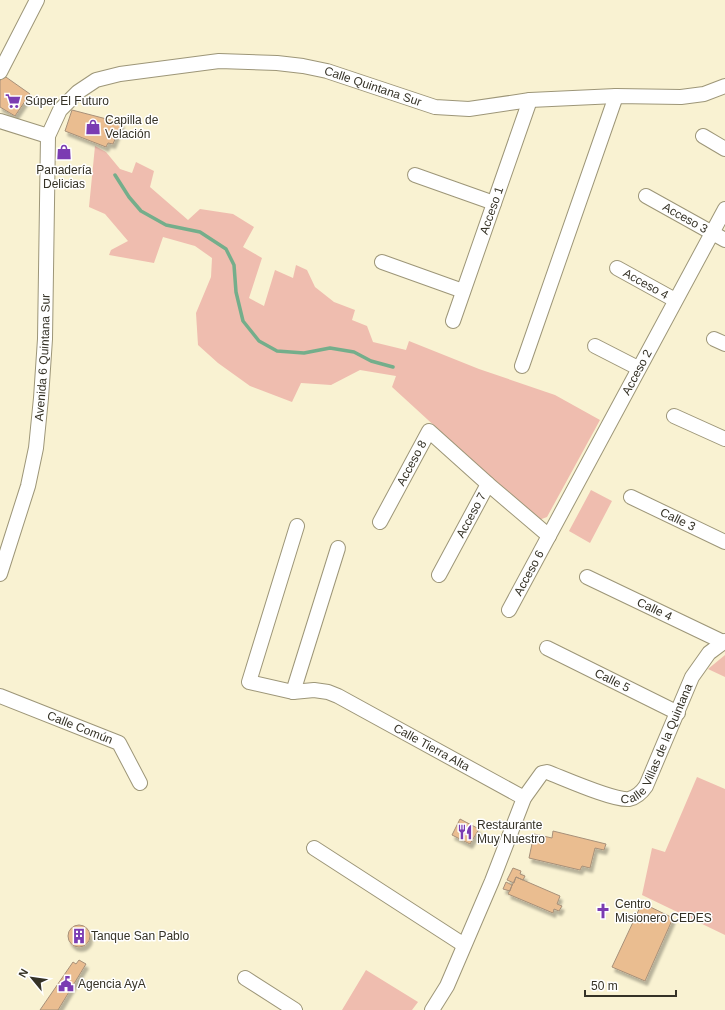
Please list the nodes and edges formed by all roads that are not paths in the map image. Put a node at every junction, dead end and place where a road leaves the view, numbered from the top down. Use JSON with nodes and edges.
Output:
{"nodes":[{"id":1,"x":37,"y":0,"type":"edge"},
{"id":2,"x":0,"y":72,"type":"edge"},
{"id":3,"x":725,"y":86,"type":"edge"},
{"id":4,"x":616,"y":96,"type":"junction"},
{"id":5,"x":530,"y":100,"type":"junction"},
{"id":6,"x":0,"y":121,"type":"edge"},
{"id":7,"x":48,"y":136,"type":"junction"},
{"id":8,"x":702,"y":136,"type":"dead end"},
{"id":9,"x":725,"y":148,"type":"edge"},
{"id":10,"x":415,"y":175,"type":"dead end"},
{"id":11,"x":646,"y":196,"type":"dead end"},
{"id":12,"x":494,"y":203,"type":"junction"},
{"id":13,"x":725,"y":209,"type":"edge"},
{"id":14,"x":712,"y":233,"type":"junction"},
{"id":15,"x":725,"y":240,"type":"edge"},
{"id":16,"x":382,"y":262,"type":"dead end"},
{"id":17,"x":617,"y":268,"type":"dead end"},
{"id":18,"x":463,"y":291,"type":"junction"},
{"id":19,"x":675,"y":300,"type":"junction"},
{"id":20,"x":453,"y":322,"type":"dead end"},
{"id":21,"x":595,"y":346,"type":"dead end"},
{"id":22,"x":522,"y":366,"type":"dead end"},
{"id":23,"x":638,"y":368,"type":"junction"},
{"id":24,"x":674,"y":416,"type":"dead end"},
{"id":25,"x":725,"y":440,"type":"edge"},
{"id":26,"x":488,"y":484,"type":"junction"},
{"id":27,"x":631,"y":497,"type":"dead end"},
{"id":28,"x":380,"y":522,"type":"dead end"},
{"id":29,"x":297,"y":526,"type":"dead end"},
{"id":30,"x":549,"y":536,"type":"junction"},
{"id":31,"x":725,"y":542,"type":"edge"},
{"id":32,"x":338,"y":548,"type":"dead end"},
{"id":33,"x":4,"y":554,"type":"edge"},
{"id":34,"x":0,"y":574,"type":"edge"},
{"id":35,"x":439,"y":576,"type":"dead end"},
{"id":36,"x":587,"y":577,"type":"dead end"},
{"id":37,"x":509,"y":610,"type":"dead end"},
{"id":38,"x":724,"y":641,"type":"edge"},
{"id":39,"x":547,"y":648,"type":"dead end"},
{"id":40,"x":293,"y":692,"type":"junction"},
{"id":41,"x":0,"y":696,"type":"edge"},
{"id":42,"x":678,"y":713,"type":"junction"},
{"id":43,"x":140,"y":783,"type":"dead end"},
{"id":44,"x":524,"y":798,"type":"junction"},
{"id":45,"x":314,"y":848,"type":"dead end"},
{"id":46,"x":464,"y":945,"type":"junction"},
{"id":47,"x":245,"y":978,"type":"dead end"},
{"id":48,"x":295,"y":1010,"type":"edge"},
{"id":49,"x":432,"y":1010,"type":"edge"}],
"edges":[{"from":1,"to":2,"type":"street"},
{"from":3,"to":4,"type":"street","name":"Calle Quintana Sur"},
{"from":4,"to":5,"type":"street","name":"Calle Quintana Sur"},
{"from":4,"to":22,"type":"street"},
{"from":5,"to":7,"type":"street","name":"Calle Quintana Sur"},
{"from":5,"to":12,"type":"street","name":"Acceso 1"},
{"from":6,"to":7,"type":"street"},
{"from":7,"to":33,"type":"street","name":"Avenida 6 Quintana Sur"},
{"from":8,"to":9,"type":"street"},
{"from":10,"to":12,"type":"street"},
{"from":11,"to":14,"type":"street","name":"Acceso 3"},
{"from":12,"to":18,"type":"street","name":"Acceso 1"},
{"from":13,"to":14,"type":"street","name":"Acceso 2"},
{"from":14,"to":15,"type":"street","name":"Acceso 3"},
{"from":14,"to":19,"type":"street","name":"Acceso 2"},
{"from":16,"to":18,"type":"street"},
{"from":17,"to":19,"type":"street","name":"Acceso 4"},
{"from":18,"to":20,"type":"street","name":"Acceso 1"},
{"from":19,"to":23,"type":"street","name":"Acceso 2"},
{"from":21,"to":23,"type":"street"},
{"from":23,"to":30,"type":"street","name":"Acceso 2"},
{"from":24,"to":25,"type":"street"},
{"from":26,"to":28,"type":"street","name":"Acceso 8"},
{"from":26,"to":30,"type":"street","name":"Acceso 7"},
{"from":26,"to":35,"type":"street","name":"Acceso 7"},
{"from":27,"to":31,"type":"street","name":"Calle 3"},
{"from":29,"to":40,"type":"street","name":"Calle Tierra Alta"},
{"from":30,"to":37,"type":"street","name":"Acceso 6"},
{"from":32,"to":40,"type":"street"},
{"from":33,"to":34,"type":"street","name":"Avenida 6 Quintana Sur"},
{"from":36,"to":38,"type":"street","name":"Calle 4"},
{"from":38,"to":42,"type":"street","name":"Calle Villas de la Quintana"},
{"from":39,"to":42,"type":"street","name":"Calle 5"},
{"from":40,"to":44,"type":"street","name":"Calle Tierra Alta"},
{"from":41,"to":43,"type":"street","name":"Calle Común"},
{"from":42,"to":44,"type":"street","name":"Calle Villas de la Quintana"},
{"from":44,"to":46,"type":"street","name":"Calle Villas de la Quintana"},
{"from":45,"to":46,"type":"street"},
{"from":46,"to":49,"type":"street","name":"Calle Villas de la Quintana"},
{"from":47,"to":48,"type":"street"}]}
